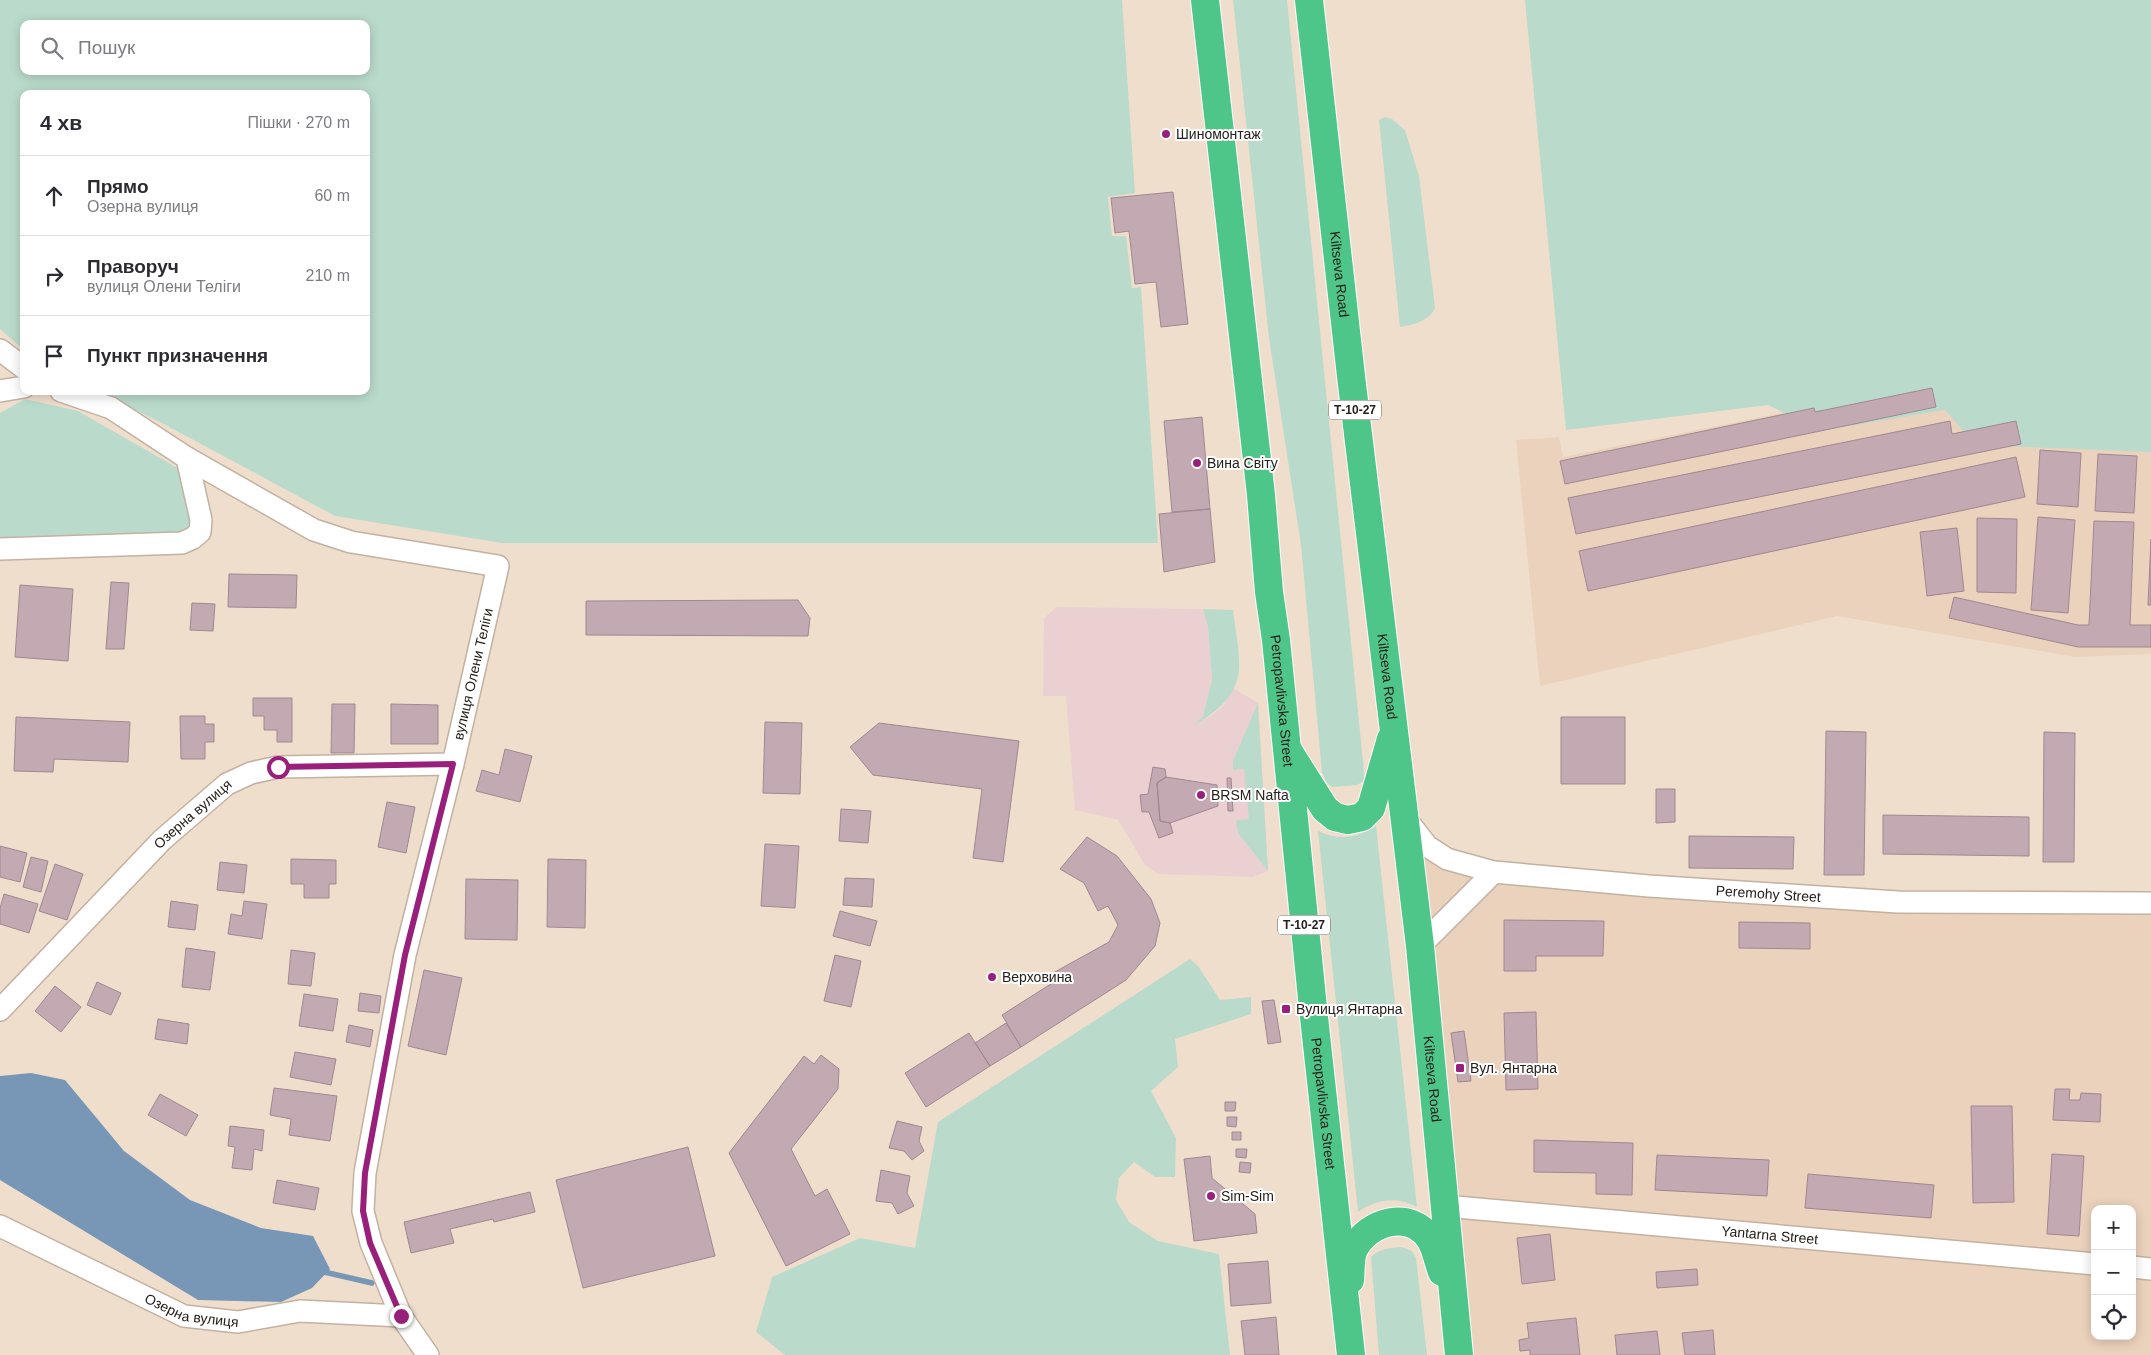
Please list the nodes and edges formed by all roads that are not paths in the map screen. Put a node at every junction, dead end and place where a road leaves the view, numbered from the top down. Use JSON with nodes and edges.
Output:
{"nodes":[{"id":1,"x":1205,"y":0,"type":"edge"},
{"id":2,"x":1309,"y":0,"type":"edge"},
{"id":3,"x":0,"y":350,"type":"edge"},
{"id":4,"x":20,"y":365,"type":"edge"},
{"id":5,"x":20,"y":388,"type":"edge"},
{"id":6,"x":0,"y":391,"type":"edge"},
{"id":7,"x":73,"y":395,"type":"edge"},
{"id":8,"x":187,"y":458,"type":"junction"},
{"id":9,"x":0,"y":549,"type":"edge"},
{"id":10,"x":1394,"y":731,"type":"junction"},
{"id":11,"x":1286,"y":746,"type":"junction"},
{"id":12,"x":453,"y":764,"type":"junction"},
{"id":13,"x":1406,"y":819,"type":"junction"},
{"id":14,"x":1494,"y":872,"type":"junction"},
{"id":15,"x":2151,"y":903,"type":"edge"},
{"id":16,"x":1420,"y":946,"type":"junction"},
{"id":17,"x":0,"y":1010,"type":"edge"},
{"id":18,"x":1445,"y":1206,"type":"junction"},
{"id":19,"x":0,"y":1226,"type":"edge"},
{"id":20,"x":2091,"y":1264,"type":"edge"},
{"id":21,"x":2136,"y":1267,"type":"edge"},
{"id":22,"x":2151,"y":1269,"type":"edge"},
{"id":23,"x":1453,"y":1302,"type":"junction"},
{"id":24,"x":401,"y":1316,"type":"junction"},
{"id":25,"x":1347,"y":1316,"type":"junction"},
{"id":26,"x":428,"y":1355,"type":"edge"},
{"id":27,"x":1351,"y":1355,"type":"edge"},
{"id":28,"x":1459,"y":1355,"type":"edge"}],
"edges":[{"from":1,"to":11,"type":"highway","name":"Petropavlivska Street","number":"Т-10-27"},
{"from":2,"to":10,"type":"highway","name":"Kiltseva Road","number":"Т-10-27"},
{"from":3,"to":4,"type":"street"},
{"from":5,"to":6,"type":"street"},
{"from":7,"to":8,"type":"street","name":"вулиця Олени Теліги"},
{"from":8,"to":9,"type":"street"},
{"from":8,"to":12,"type":"street","name":"вулиця Олени Теліги"},
{"from":10,"to":11,"type":"highway"},
{"from":10,"to":13,"type":"highway","name":"Kiltseva Road","number":"Т-10-27"},
{"from":11,"to":25,"type":"highway","name":"Petropavlivska Street","number":"Т-10-27"},
{"from":12,"to":17,"type":"street","name":"Озерна вулиця"},
{"from":12,"to":24,"type":"street","name":"вулиця Олени Теліги"},
{"from":13,"to":14,"type":"street","name":"Peremohy Street"},
{"from":13,"to":16,"type":"highway","name":"Kiltseva Road","number":"Т-10-27"},
{"from":14,"to":15,"type":"street","name":"Peremohy Street"},
{"from":14,"to":16,"type":"street"},
{"from":16,"to":18,"type":"highway","name":"Kiltseva Road","number":"Т-10-27"},
{"from":18,"to":20,"type":"street","name":"Yantarna Street"},
{"from":18,"to":23,"type":"highway","name":"Kiltseva Road","number":"Т-10-27"},
{"from":19,"to":24,"type":"street","name":"Озерна вулиця"},
{"from":21,"to":22,"type":"street"},
{"from":23,"to":25,"type":"highway"},
{"from":23,"to":28,"type":"highway","name":"Kiltseva Road","number":"Т-10-27"},
{"from":24,"to":26,"type":"street","name":"вулиця Олени Теліги"},
{"from":25,"to":27,"type":"highway","name":"Petropavlivska Street","number":"Т-10-27"}]}
